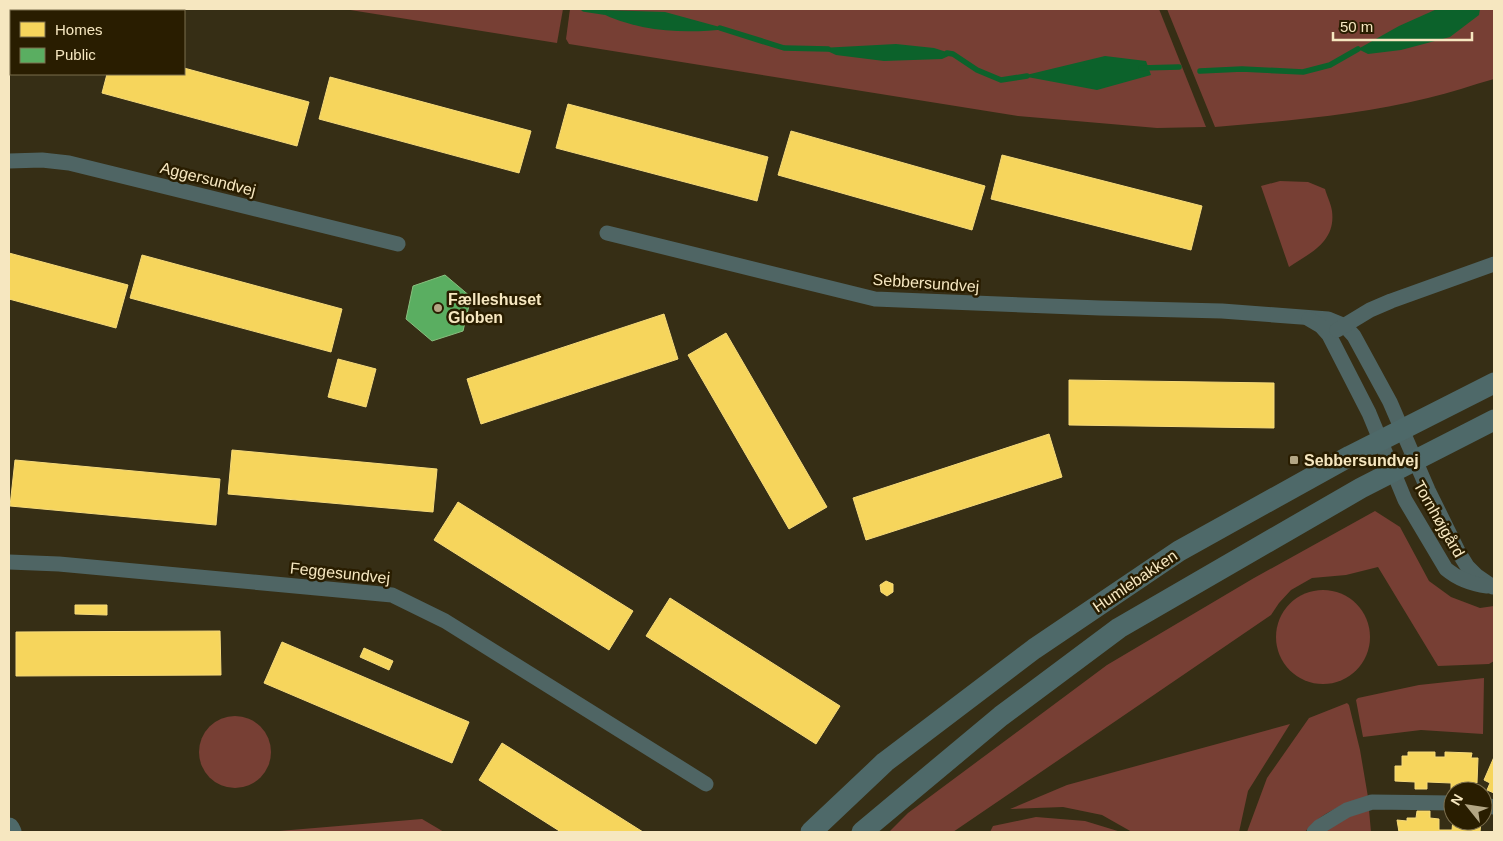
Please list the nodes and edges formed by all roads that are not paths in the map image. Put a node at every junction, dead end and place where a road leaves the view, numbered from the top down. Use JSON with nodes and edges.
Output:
{"nodes":[{"id":1,"x":9,"y":161,"type":"edge"},
{"id":2,"x":607,"y":233,"type":"dead end"},
{"id":3,"x":398,"y":244,"type":"dead end"},
{"id":4,"x":1494,"y":264,"type":"edge"},
{"id":5,"x":1309,"y":319,"type":"junction"},
{"id":6,"x":1344,"y":326,"type":"junction"},
{"id":7,"x":1329,"y":335,"type":"junction"},
{"id":8,"x":1494,"y":383,"type":"edge"},
{"id":9,"x":1494,"y":420,"type":"edge"},
{"id":10,"x":1402,"y":430,"type":"junction"},
{"id":11,"x":1380,"y":440,"type":"junction"},
{"id":12,"x":1416,"y":461,"type":"junction"},
{"id":13,"x":1393,"y":472,"type":"junction"},
{"id":14,"x":9,"y":562,"type":"edge"},
{"id":15,"x":1494,"y":586,"type":"edge"},
{"id":16,"x":706,"y":784,"type":"dead end"},
{"id":17,"x":1443,"y":803,"type":"edge"},
{"id":18,"x":9,"y":828,"type":"edge"},
{"id":19,"x":12,"y":832,"type":"edge"},
{"id":20,"x":811,"y":832,"type":"edge"},
{"id":21,"x":862,"y":832,"type":"edge"},
{"id":22,"x":1314,"y":832,"type":"edge"}],
"edges":[{"from":1,"to":3,"type":"street","name":"Aggersundvej"},
{"from":2,"to":5,"type":"street","name":"Sebbersundvej"},
{"from":4,"to":6,"type":"street"},
{"from":5,"to":6,"type":"street","name":"Sebbersundvej"},
{"from":5,"to":7,"type":"street"},
{"from":6,"to":7,"type":"street"},
{"from":6,"to":10,"type":"street"},
{"from":7,"to":11,"type":"street"},
{"from":8,"to":10,"type":"street","name":"Humlebakken"},
{"from":9,"to":12,"type":"street","name":"Humlebakken"},
{"from":10,"to":11,"type":"street","name":"Humlebakken"},
{"from":10,"to":12,"type":"street","name":"Tornhøjgård"},
{"from":11,"to":13,"type":"street","name":"Tornhøjgård"},
{"from":11,"to":20,"type":"street","name":"Humlebakken"},
{"from":12,"to":13,"type":"street","name":"Humlebakken"},
{"from":12,"to":15,"type":"street","name":"Tornhøjgård"},
{"from":13,"to":15,"type":"street","name":"Tornhøjgård"},
{"from":13,"to":21,"type":"street","name":"Humlebakken"},
{"from":14,"to":16,"type":"street","name":"Feggesundvej"},
{"from":17,"to":22,"type":"street"},
{"from":18,"to":19,"type":"street"}]}
